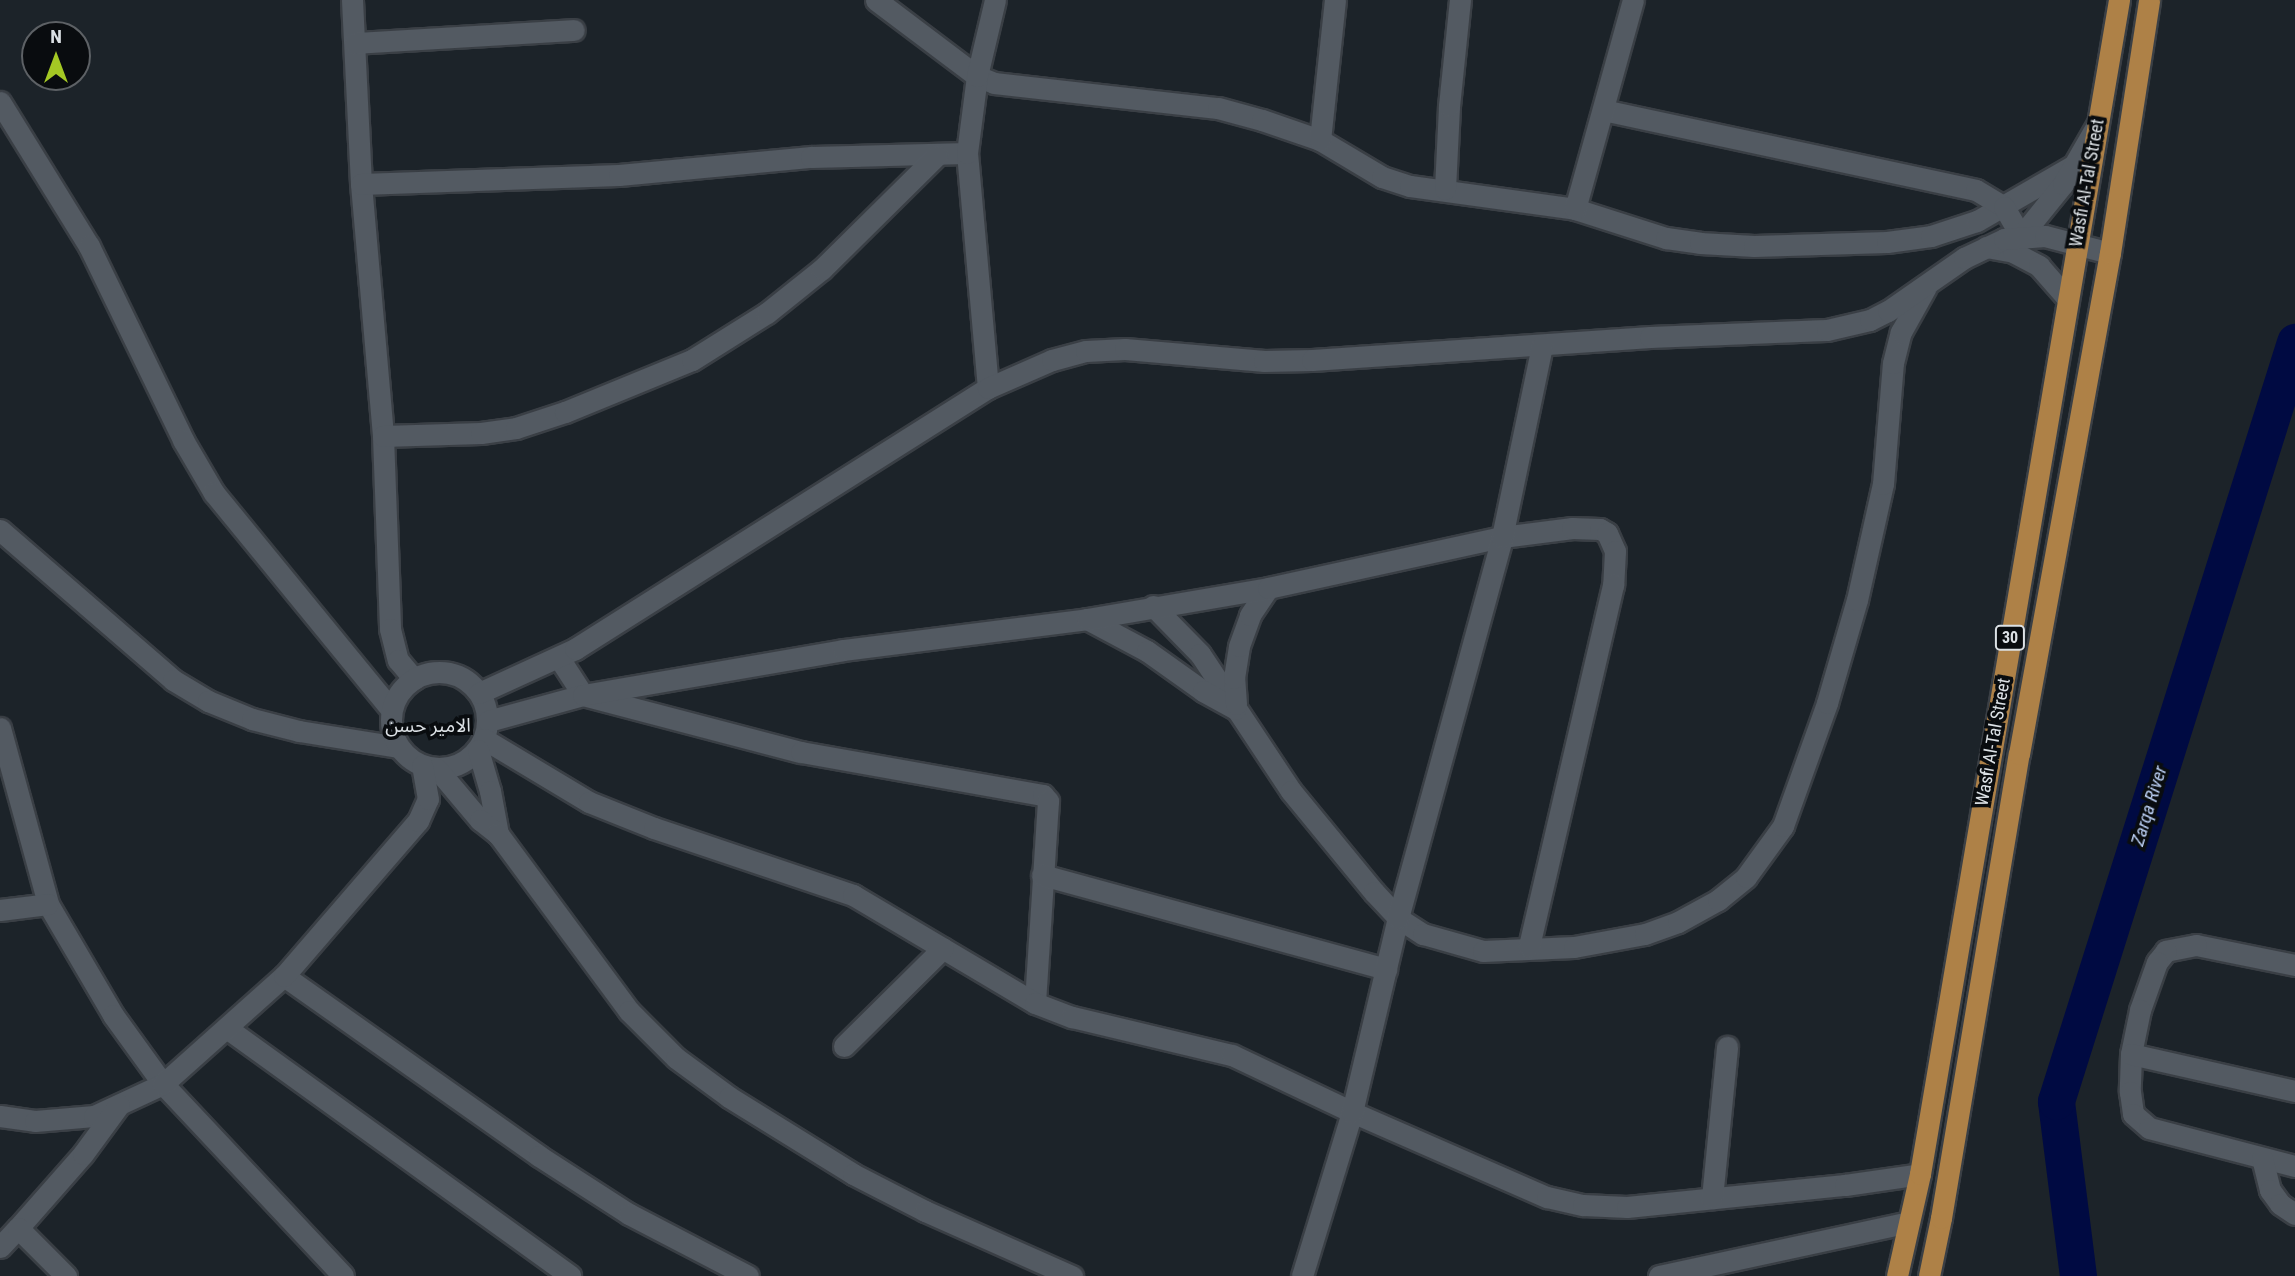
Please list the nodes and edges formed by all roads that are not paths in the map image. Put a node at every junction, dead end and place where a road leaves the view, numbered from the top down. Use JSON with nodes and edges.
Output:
{"nodes":[{"id":1,"x":352,"y":0,"type":"edge"},
{"id":2,"x":876,"y":0,"type":"edge"},
{"id":3,"x":995,"y":0,"type":"edge"},
{"id":4,"x":1335,"y":0,"type":"edge"},
{"id":5,"x":1460,"y":0,"type":"edge"},
{"id":6,"x":1633,"y":0,"type":"edge"},
{"id":7,"x":2119,"y":0,"type":"edge"},
{"id":8,"x":2149,"y":0,"type":"edge"},
{"id":9,"x":574,"y":30,"type":"dead end"},
{"id":10,"x":355,"y":43,"type":"junction"},
{"id":11,"x":977,"y":76,"type":"junction"},
{"id":12,"x":0,"y":102,"type":"edge"},
{"id":13,"x":1603,"y":110,"type":"junction"},
{"id":14,"x":2098,"y":123,"type":"junction"},
{"id":15,"x":1320,"y":140,"type":"junction"},
{"id":16,"x":967,"y":153,"type":"junction"},
{"id":17,"x":936,"y":156,"type":"junction"},
{"id":18,"x":2074,"y":165,"type":"junction"},
{"id":19,"x":361,"y":184,"type":"junction"},
{"id":20,"x":1445,"y":188,"type":"junction"},
{"id":21,"x":2004,"y":207,"type":"junction"},
{"id":22,"x":1575,"y":209,"type":"junction"},
{"id":23,"x":2021,"y":236,"type":"junction"},
{"id":24,"x":2077,"y":243,"type":"junction"},
{"id":25,"x":1986,"y":247,"type":"junction"},
{"id":26,"x":2110,"y":253,"type":"junction"},
{"id":27,"x":1930,"y":279,"type":"junction"},
{"id":28,"x":2067,"y":299,"type":"junction"},
{"id":29,"x":1542,"y":346,"type":"junction"},
{"id":30,"x":988,"y":388,"type":"junction"},
{"id":31,"x":383,"y":436,"type":"junction"},
{"id":32,"x":0,"y":530,"type":"edge"},
{"id":33,"x":1502,"y":537,"type":"junction"},
{"id":34,"x":1268,"y":588,"type":"junction"},
{"id":35,"x":1153,"y":606,"type":"junction"},
{"id":36,"x":1087,"y":619,"type":"junction"},
{"id":37,"x":559,"y":659,"type":"junction"},
{"id":38,"x":414,"y":679,"type":"junction"},
{"id":39,"x":479,"y":693,"type":"junction"},
{"id":40,"x":583,"y":695,"type":"junction"},
{"id":41,"x":391,"y":709,"type":"junction"},
{"id":42,"x":1237,"y":710,"type":"junction"},
{"id":43,"x":0,"y":728,"type":"edge"},
{"id":44,"x":483,"y":737,"type":"junction"},
{"id":45,"x":398,"y":747,"type":"junction"},
{"id":46,"x":430,"y":767,"type":"junction"},
{"id":47,"x":7,"y":772,"type":"edge"},
{"id":48,"x":498,"y":834,"type":"junction"},
{"id":49,"x":1042,"y":875,"type":"junction"},
{"id":50,"x":48,"y":904,"type":"junction"},
{"id":51,"x":0,"y":909,"type":"edge"},
{"id":52,"x":1398,"y":918,"type":"junction"},
{"id":53,"x":1529,"y":946,"type":"junction"},
{"id":54,"x":943,"y":948,"type":"junction"},
{"id":55,"x":2295,"y":965,"type":"edge"},
{"id":56,"x":1386,"y":969,"type":"junction"},
{"id":57,"x":284,"y":976,"type":"junction"},
{"id":58,"x":1035,"y":1003,"type":"junction"},
{"id":59,"x":228,"y":1029,"type":"junction"},
{"id":60,"x":844,"y":1046,"type":"dead end"},
{"id":61,"x":1727,"y":1047,"type":"dead end"},
{"id":62,"x":2131,"y":1054,"type":"junction"},
{"id":63,"x":163,"y":1084,"type":"junction"},
{"id":64,"x":2295,"y":1091,"type":"edge"},
{"id":65,"x":120,"y":1104,"type":"junction"},
{"id":66,"x":1352,"y":1112,"type":"junction"},
{"id":67,"x":0,"y":1116,"type":"edge"},
{"id":68,"x":2262,"y":1158,"type":"junction"},
{"id":69,"x":2295,"y":1166,"type":"edge"},
{"id":70,"x":1920,"y":1174,"type":"junction"},
{"id":71,"x":1712,"y":1198,"type":"junction"},
{"id":72,"x":2295,"y":1214,"type":"edge"},
{"id":73,"x":1909,"y":1222,"type":"junction"},
{"id":74,"x":18,"y":1228,"type":"junction"},
{"id":75,"x":0,"y":1247,"type":"edge"},
{"id":76,"x":1746,"y":1267,"type":"edge"},
{"id":77,"x":66,"y":1276,"type":"edge"},
{"id":78,"x":343,"y":1276,"type":"edge"},
{"id":79,"x":570,"y":1276,"type":"edge"},
{"id":80,"x":748,"y":1276,"type":"edge"},
{"id":81,"x":1072,"y":1276,"type":"edge"},
{"id":82,"x":1302,"y":1276,"type":"edge"},
{"id":83,"x":1659,"y":1276,"type":"edge"},
{"id":84,"x":1897,"y":1276,"type":"edge"},
{"id":85,"x":1928,"y":1276,"type":"edge"}],
"edges":[{"from":1,"to":10,"type":"street"},
{"from":2,"to":11,"type":"street"},
{"from":3,"to":11,"type":"street"},
{"from":4,"to":15,"type":"street"},
{"from":5,"to":20,"type":"street"},
{"from":6,"to":13,"type":"street"},
{"from":7,"to":14,"type":"main road","name":"Wasfi Al-Tal Street","number":"30"},
{"from":8,"to":26,"type":"main road","name":"Wasfi Al-Tal Street","number":"30"},
{"from":9,"to":10,"type":"street"},
{"from":10,"to":19,"type":"street"},
{"from":11,"to":15,"type":"street"},
{"from":11,"to":16,"type":"street"},
{"from":12,"to":41,"type":"street"},
{"from":13,"to":21,"type":"street"},
{"from":13,"to":22,"type":"street"},
{"from":14,"to":18,"type":"street"},
{"from":14,"to":24,"type":"main road","name":"Wasfi Al-Tal Street","number":"30"},
{"from":15,"to":20,"type":"street"},
{"from":16,"to":17,"type":"street"},
{"from":16,"to":30,"type":"street"},
{"from":17,"to":19,"type":"street"},
{"from":17,"to":31,"type":"street"},
{"from":18,"to":21,"type":"street"},
{"from":18,"to":23,"type":"street"},
{"from":19,"to":31,"type":"street"},
{"from":20,"to":22,"type":"street"},
{"from":21,"to":22,"type":"street"},
{"from":21,"to":23,"type":"street"},
{"from":23,"to":24,"type":"street"},
{"from":23,"to":25,"type":"street"},
{"from":24,"to":26,"type":"street"},
{"from":24,"to":28,"type":"main road","name":"Wasfi Al-Tal Street","number":"30"},
{"from":25,"to":27,"type":"street"},
{"from":25,"to":28,"type":"street"},
{"from":26,"to":85,"type":"main road","name":"Wasfi Al-Tal Street","number":"30"},
{"from":27,"to":29,"type":"street"},
{"from":27,"to":53,"type":"street"},
{"from":28,"to":70,"type":"main road","name":"Wasfi Al-Tal Street","number":"30"},
{"from":29,"to":30,"type":"street"},
{"from":29,"to":33,"type":"street"},
{"from":30,"to":37,"type":"street"},
{"from":31,"to":38,"type":"street"},
{"from":32,"to":45,"type":"street"},
{"from":33,"to":34,"type":"street"},
{"from":33,"to":52,"type":"street"},
{"from":33,"to":53,"type":"street"},
{"from":34,"to":35,"type":"street"},
{"from":34,"to":42,"type":"street"},
{"from":35,"to":36,"type":"street"},
{"from":35,"to":42,"type":"street"},
{"from":36,"to":40,"type":"street"},
{"from":36,"to":42,"type":"street"},
{"from":37,"to":39,"type":"street"},
{"from":37,"to":40,"type":"street"},
{"from":38,"to":39,"type":"street"},
{"from":38,"to":41,"type":"street"},
{"from":39,"to":44,"type":"street"},
{"from":40,"to":44,"type":"street"},
{"from":40,"to":49,"type":"street"},
{"from":41,"to":45,"type":"street"},
{"from":42,"to":52,"type":"street"},
{"from":43,"to":47,"type":"street"},
{"from":44,"to":46,"type":"street"},
{"from":44,"to":48,"type":"street"},
{"from":44,"to":54,"type":"street"},
{"from":45,"to":46,"type":"street"},
{"from":46,"to":48,"type":"street"},
{"from":46,"to":57,"type":"street"},
{"from":47,"to":50,"type":"street"},
{"from":48,"to":81,"type":"street"},
{"from":49,"to":56,"type":"street"},
{"from":49,"to":58,"type":"street"},
{"from":50,"to":51,"type":"street"},
{"from":50,"to":63,"type":"street"},
{"from":52,"to":53,"type":"street"},
{"from":52,"to":56,"type":"street"},
{"from":54,"to":58,"type":"street"},
{"from":54,"to":60,"type":"street"},
{"from":55,"to":62,"type":"street"},
{"from":56,"to":66,"type":"street"},
{"from":57,"to":59,"type":"street"},
{"from":57,"to":80,"type":"street"},
{"from":58,"to":66,"type":"street"},
{"from":59,"to":63,"type":"street"},
{"from":59,"to":79,"type":"street"},
{"from":61,"to":71,"type":"street"},
{"from":62,"to":64,"type":"street"},
{"from":62,"to":68,"type":"street"},
{"from":63,"to":65,"type":"street"},
{"from":63,"to":78,"type":"street"},
{"from":65,"to":67,"type":"street"},
{"from":65,"to":74,"type":"street"},
{"from":66,"to":71,"type":"street"},
{"from":66,"to":82,"type":"street"},
{"from":68,"to":69,"type":"street"},
{"from":68,"to":72,"type":"street"},
{"from":70,"to":71,"type":"street"},
{"from":70,"to":73,"type":"main road","name":"Wasfi Al-Tal Street","number":"30"},
{"from":73,"to":76,"type":"street"},
{"from":73,"to":84,"type":"main road","name":"Wasfi Al-Tal Street","number":"30"},
{"from":74,"to":75,"type":"street"},
{"from":74,"to":77,"type":"street"},
{"from":76,"to":83,"type":"street"}]}
